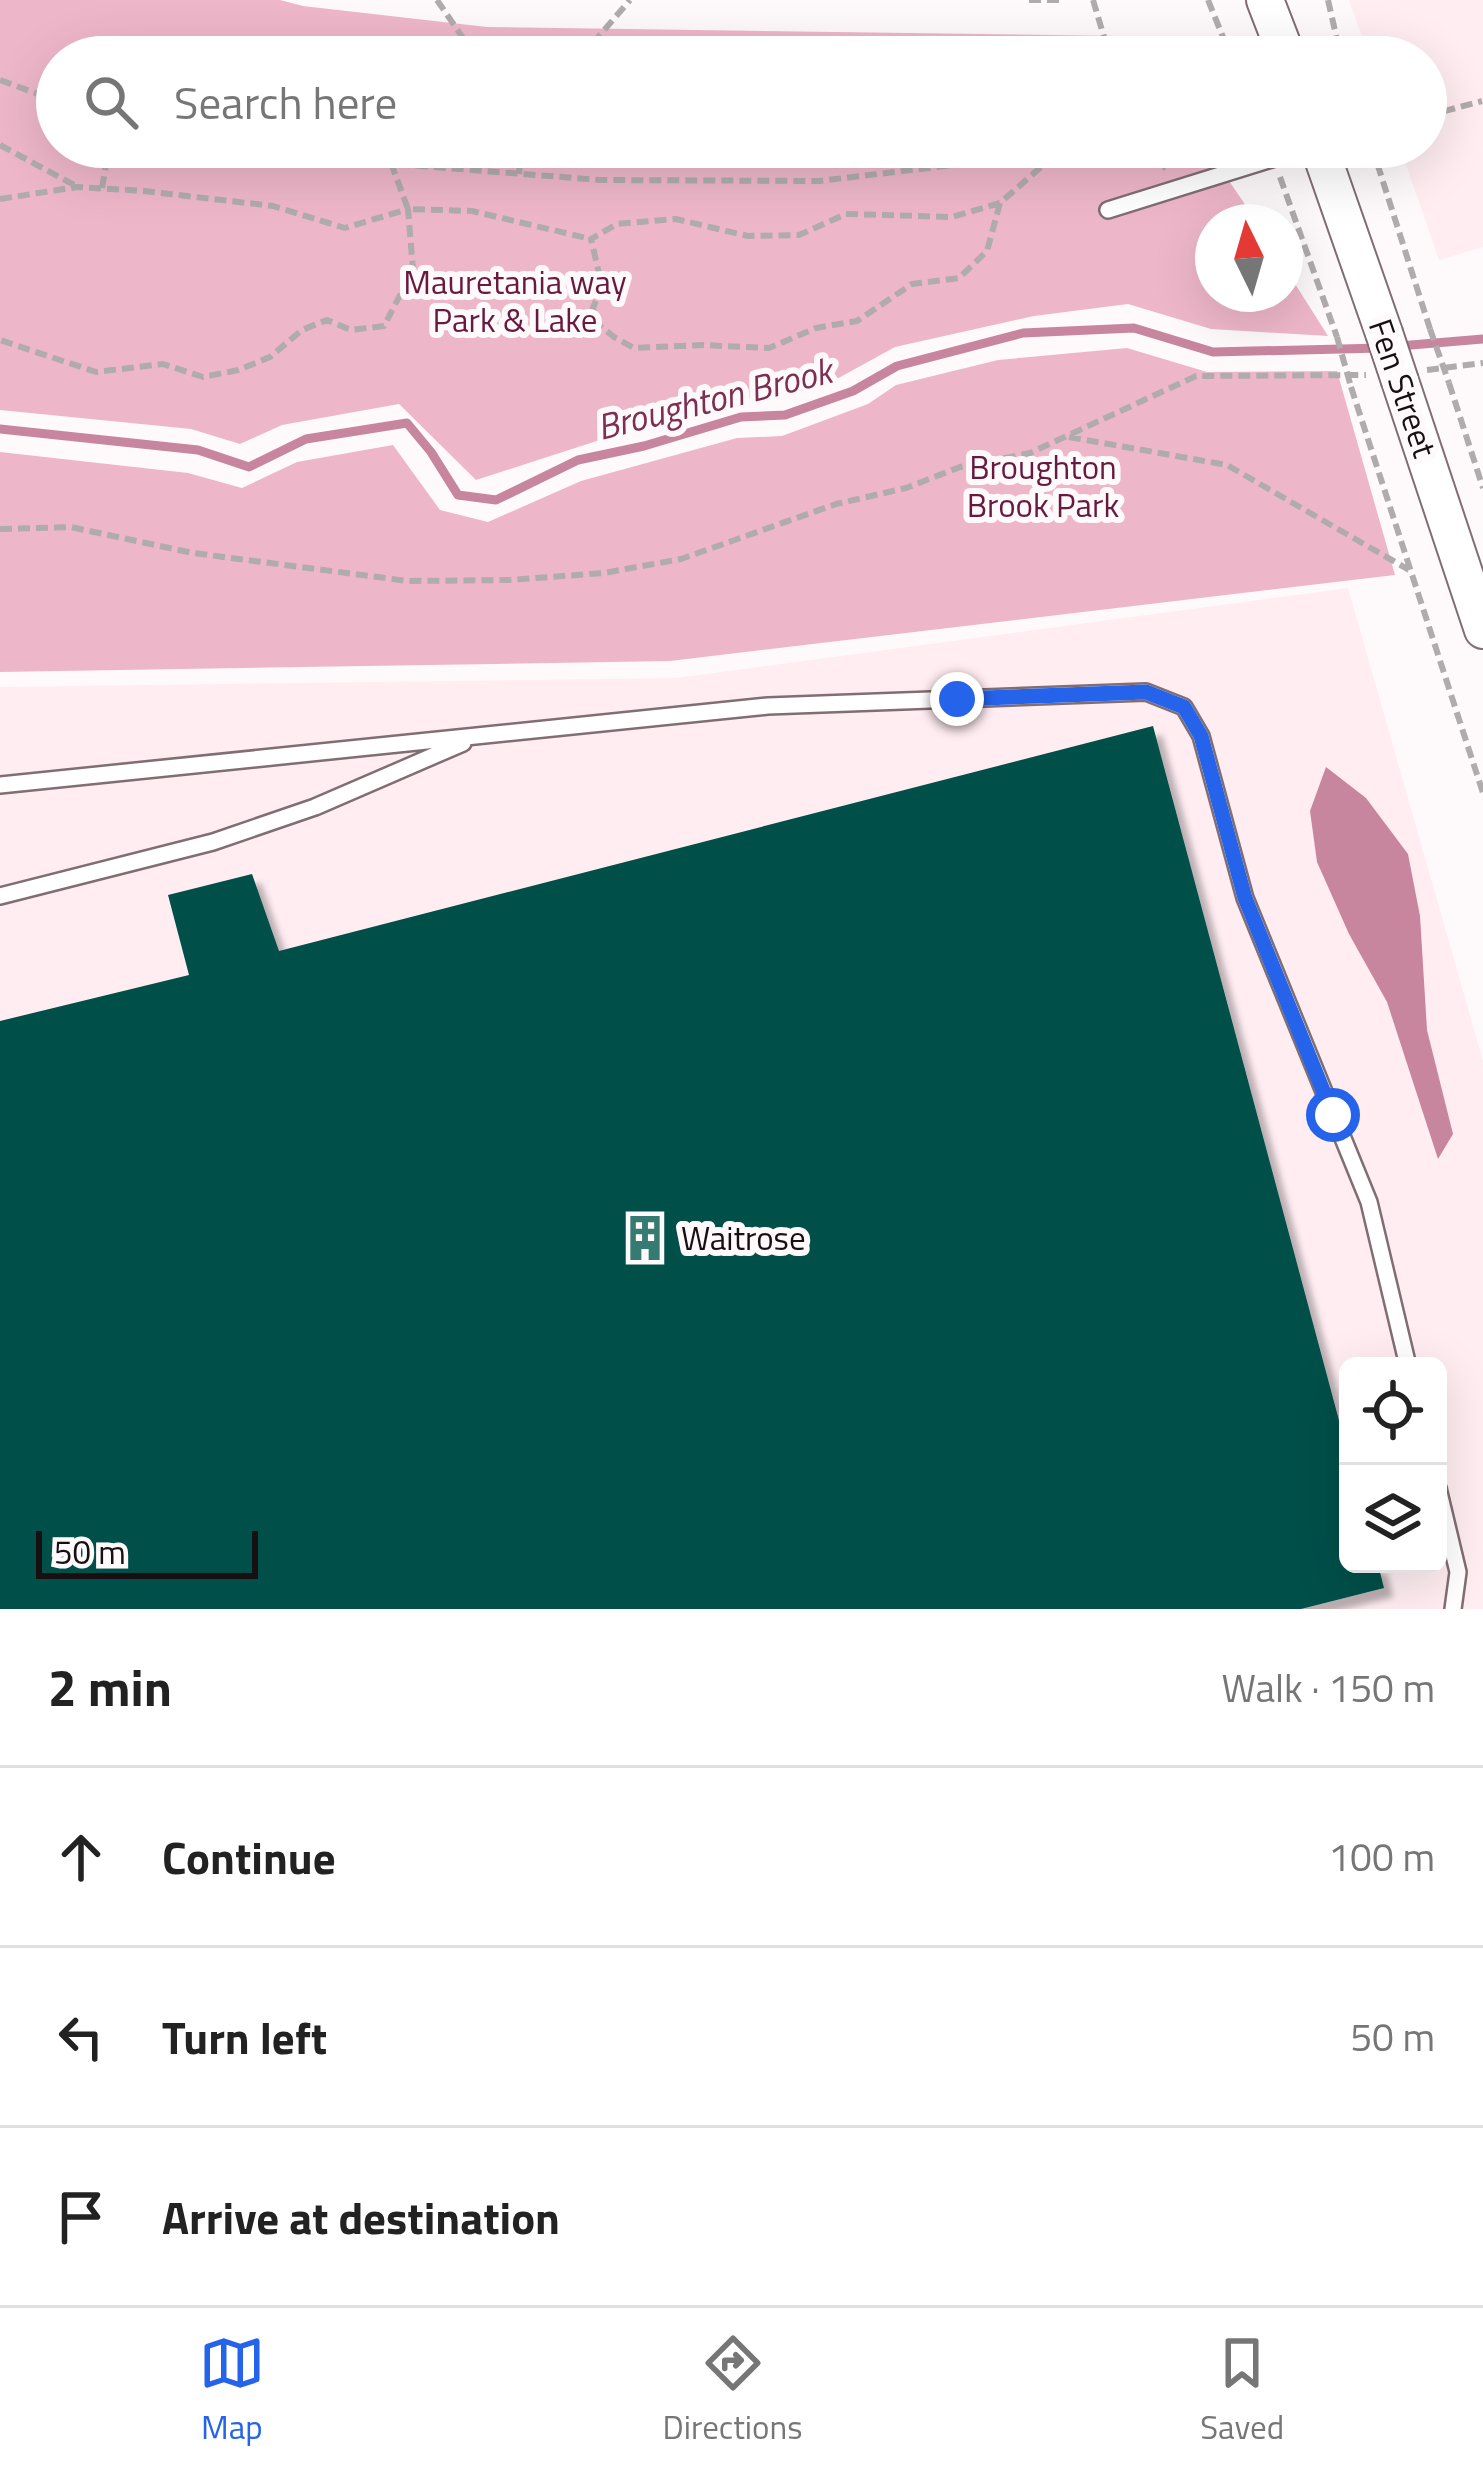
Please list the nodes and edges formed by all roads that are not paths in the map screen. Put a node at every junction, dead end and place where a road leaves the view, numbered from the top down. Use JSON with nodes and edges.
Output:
{"nodes":[{"id":1,"x":1265,"y":0,"type":"edge"},
{"id":2,"x":1279,"y":36,"type":"edge"},
{"id":3,"x":1243,"y":168,"type":"edge"},
{"id":4,"x":1323,"y":168,"type":"edge"},
{"id":5,"x":1108,"y":210,"type":"dead end"},
{"id":6,"x":1483,"y":630,"type":"edge"},
{"id":7,"x":481,"y":736,"type":"junction"},
{"id":8,"x":0,"y":784,"type":"edge"},
{"id":9,"x":0,"y":896,"type":"edge"},
{"id":10,"x":1406,"y":1357,"type":"edge"},
{"id":11,"x":1447,"y":1524,"type":"edge"},
{"id":12,"x":1453,"y":1609,"type":"edge"}],
"edges":[{"from":1,"to":2,"type":"street"},
{"from":3,"to":5,"type":"lane"},
{"from":4,"to":6,"type":"street","name":"Fen Street","bridge":true},
{"from":7,"to":8,"type":"lane"},
{"from":7,"to":9,"type":"lane"},
{"from":7,"to":10,"type":"lane"},
{"from":11,"to":12,"type":"lane"}]}
